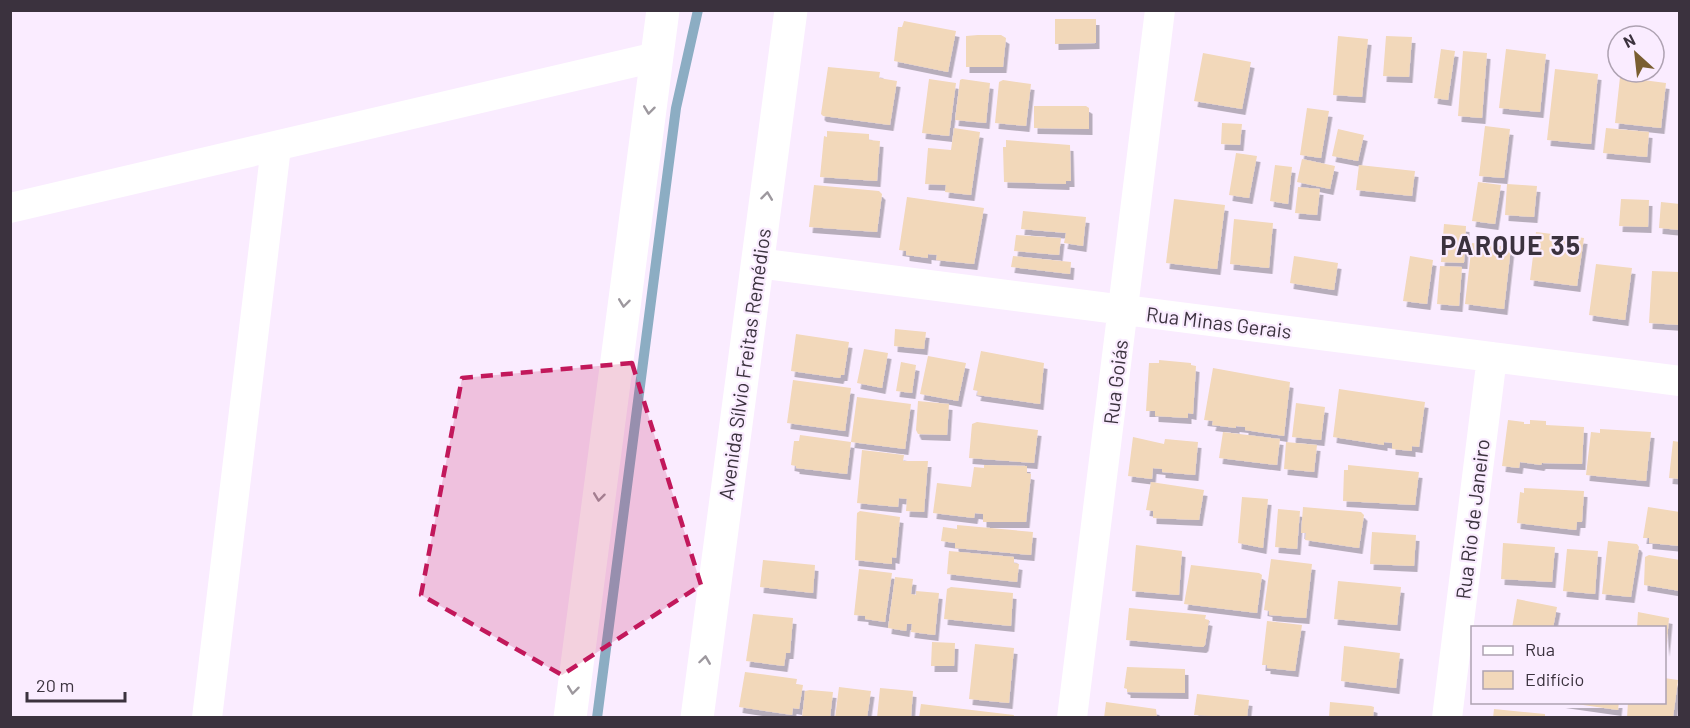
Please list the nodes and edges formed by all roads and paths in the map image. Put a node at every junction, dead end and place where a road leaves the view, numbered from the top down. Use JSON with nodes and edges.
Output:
{"nodes":[{"id":1,"x":663,"y":10,"type":"edge"},
{"id":2,"x":791,"y":10,"type":"edge"},
{"id":3,"x":1160,"y":10,"type":"edge"},
{"id":4,"x":656,"y":57,"type":"junction"},
{"id":5,"x":276,"y":147,"type":"junction"},
{"id":6,"x":10,"y":208,"type":"edge"},
{"id":7,"x":758,"y":263,"type":"junction"},
{"id":8,"x":1125,"y":310,"type":"junction"},
{"id":9,"x":1492,"y":357,"type":"junction"},
{"id":10,"x":1680,"y":381,"type":"edge"},
{"id":11,"x":207,"y":717,"type":"edge"},
{"id":12,"x":570,"y":717,"type":"edge"},
{"id":13,"x":697,"y":717,"type":"edge"},
{"id":14,"x":1072,"y":717,"type":"edge"},
{"id":15,"x":1447,"y":717,"type":"edge"}],
"edges":[{"from":1,"to":4,"type":"street"},
{"from":7,"to":2,"type":"street","name":"Avenida Sílvio Freitas Remédios","one_way":true},
{"from":3,"to":8,"type":"street","name":"Rua Goiás"},
{"from":4,"to":5,"type":"street"},
{"from":4,"to":12,"type":"street","one_way":true},
{"from":5,"to":6,"type":"street"},
{"from":5,"to":11,"type":"street"},
{"from":7,"to":8,"type":"street","name":"Rua Minas Gerais"},
{"from":13,"to":7,"type":"street","name":"Avenida Sílvio Freitas Remédios","one_way":true},
{"from":8,"to":9,"type":"street","name":"Rua Minas Gerais"},
{"from":8,"to":14,"type":"street","name":"Rua Goiás"},
{"from":9,"to":10,"type":"street","name":"Rua Minas Gerais"},
{"from":9,"to":15,"type":"street","name":"Rua Rio de Janeiro"}]}
